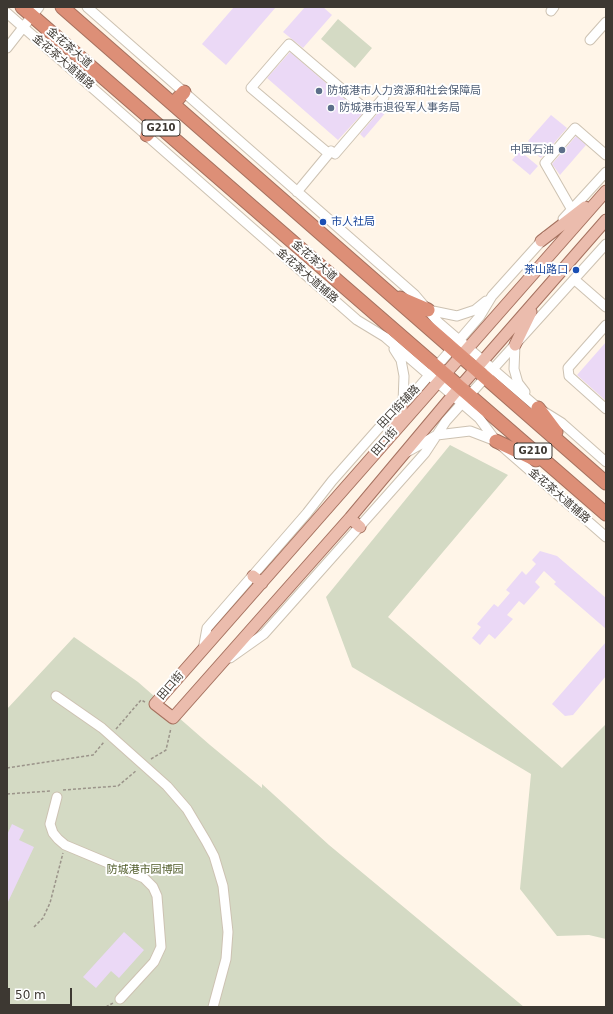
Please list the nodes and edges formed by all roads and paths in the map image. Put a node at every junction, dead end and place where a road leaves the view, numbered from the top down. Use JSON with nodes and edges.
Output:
{"nodes":[{"id":1,"x":62,"y":7,"type":"edge"},
{"id":2,"x":87,"y":7,"type":"edge"},
{"id":3,"x":31,"y":10,"type":"edge"},
{"id":4,"x":7,"y":13,"type":"edge"},
{"id":5,"x":606,"y":22,"type":"edge"},
{"id":6,"x":24,"y":28,"type":"junction"},
{"id":7,"x":590,"y":40,"type":"dead end"},
{"id":8,"x":7,"y":48,"type":"edge"},
{"id":9,"x":184,"y":92,"type":"junction"},
{"id":10,"x":384,"y":97,"type":"dead end"},
{"id":11,"x":173,"y":104,"type":"junction"},
{"id":12,"x":370,"y":113,"type":"junction"},
{"id":13,"x":156,"y":124,"type":"junction"},
{"id":14,"x":146,"y":135,"type":"junction"},
{"id":15,"x":328,"y":154,"type":"junction"},
{"id":16,"x":606,"y":155,"type":"edge"},
{"id":17,"x":606,"y":172,"type":"edge"},
{"id":18,"x":606,"y":191,"type":"edge"},
{"id":19,"x":297,"y":192,"type":"junction"},
{"id":20,"x":572,"y":210,"type":"junction"},
{"id":21,"x":606,"y":220,"type":"edge"},
{"id":22,"x":541,"y":241,"type":"junction"},
{"id":23,"x":606,"y":244,"type":"edge"},
{"id":24,"x":575,"y":280,"type":"junction"},
{"id":25,"x":391,"y":295,"type":"junction"},
{"id":26,"x":492,"y":296,"type":"junction"},
{"id":27,"x":537,"y":298,"type":"junction"},
{"id":28,"x":606,"y":307,"type":"edge"},
{"id":29,"x":428,"y":310,"type":"junction"},
{"id":30,"x":606,"y":325,"type":"edge"},
{"id":31,"x":385,"y":337,"type":"junction"},
{"id":32,"x":515,"y":345,"type":"junction"},
{"id":33,"x":460,"y":348,"type":"junction"},
{"id":34,"x":484,"y":369,"type":"junction"},
{"id":35,"x":436,"y":375,"type":"junction"},
{"id":36,"x":461,"y":396,"type":"junction"},
{"id":37,"x":403,"y":403,"type":"junction"},
{"id":38,"x":538,"y":408,"type":"junction"},
{"id":39,"x":606,"y":409,"type":"edge"},
{"id":40,"x":437,"y":435,"type":"junction"},
{"id":41,"x":388,"y":439,"type":"junction"},
{"id":42,"x":496,"y":441,"type":"junction"},
{"id":43,"x":406,"y":452,"type":"junction"},
{"id":44,"x":573,"y":454,"type":"junction"},
{"id":45,"x":606,"y":462,"type":"edge"},
{"id":46,"x":552,"y":468,"type":"junction"},
{"id":47,"x":606,"y":483,"type":"edge"},
{"id":48,"x":606,"y":514,"type":"edge"},
{"id":49,"x":350,"y":518,"type":"junction"},
{"id":50,"x":360,"y":527,"type":"junction"},
{"id":51,"x":606,"y":537,"type":"edge"},
{"id":52,"x":253,"y":576,"type":"junction"},
{"id":53,"x":262,"y":583,"type":"junction"},
{"id":54,"x":203,"y":650,"type":"junction"},
{"id":55,"x":218,"y":666,"type":"junction"},
{"id":56,"x":56,"y":696,"type":"dead end"},
{"id":57,"x":155,"y":704,"type":"junction"},
{"id":58,"x":173,"y":718,"type":"junction"},
{"id":59,"x":110,"y":735,"type":"junction"},
{"id":60,"x":143,"y":764,"type":"junction"},
{"id":61,"x":7,"y":768,"type":"edge"},
{"id":62,"x":58,"y":792,"type":"junction"},
{"id":63,"x":7,"y":794,"type":"edge"},
{"id":64,"x":66,"y":845,"type":"junction"},
{"id":65,"x":34,"y":927,"type":"dead end"},
{"id":66,"x":120,"y":999,"type":"dead end"},
{"id":67,"x":212,"y":1007,"type":"edge"}],
"edges":[{"from":1,"to":11,"type":"highway","number":"G210"},
{"from":2,"to":9,"type":"street"},
{"from":3,"to":6,"type":"street"},
{"from":3,"to":13,"type":"highway","name":"金花茶大道","number":"G210"},
{"from":4,"to":6,"type":"street","name":"金花茶大道辅路"},
{"from":5,"to":7,"type":"street"},
{"from":6,"to":8,"type":"street"},
{"from":6,"to":14,"type":"street","name":"金花茶大道辅路"},
{"from":9,"to":11,"type":"highway"},
{"from":9,"to":19,"type":"street"},
{"from":10,"to":12,"type":"street"},
{"from":11,"to":25,"type":"highway","number":"G210"},
{"from":12,"to":15,"type":"street"},
{"from":12,"to":15,"type":"street"},
{"from":13,"to":14,"type":"highway"},
{"from":13,"to":35,"type":"highway","name":"金花茶大道","number":"G210"},
{"from":14,"to":31,"type":"street","name":"金花茶大道辅路"},
{"from":15,"to":19,"type":"street"},
{"from":16,"to":20,"type":"street"},
{"from":17,"to":20,"type":"street"},
{"from":18,"to":22,"type":"main road"},
{"from":18,"to":33,"type":"main road","name":"田口街"},
{"from":19,"to":29,"type":"street"},
{"from":20,"to":22,"type":"street"},
{"from":21,"to":27,"type":"main road","name":"田口街"},
{"from":22,"to":26,"type":"street"},
{"from":23,"to":24,"type":"street"},
{"from":24,"to":28,"type":"street"},
{"from":24,"to":32,"type":"street"},
{"from":25,"to":29,"type":"highway"},
{"from":25,"to":33,"type":"highway","number":"G210"},
{"from":26,"to":29,"type":"street"},
{"from":26,"to":33,"type":"street"},
{"from":27,"to":32,"type":"main road"},
{"from":27,"to":34,"type":"main road","name":"田口街"},
{"from":29,"to":33,"type":"street"},
{"from":30,"to":39,"type":"street"},
{"from":31,"to":35,"type":"street","name":"金花茶大道辅路"},
{"from":31,"to":37,"type":"street"},
{"from":32,"to":34,"type":"street"},
{"from":32,"to":38,"type":"street"},
{"from":33,"to":34,"type":"highway","number":"G210"},
{"from":33,"to":35,"type":"main road","name":"田口街"},
{"from":34,"to":36,"type":"main road","name":"田口街"},
{"from":34,"to":38,"type":"street"},
{"from":34,"to":44,"type":"highway","number":"G210"},
{"from":35,"to":36,"type":"highway","name":"金花茶大道","number":"G210"},
{"from":35,"to":37,"type":"street","name":"田口街辅路"},
{"from":35,"to":41,"type":"main road","name":"田口街"},
{"from":36,"to":40,"type":"street"},
{"from":36,"to":42,"type":"street","name":"金花茶大道辅路"},
{"from":36,"to":43,"type":"main road","name":"田口街"},
{"from":36,"to":46,"type":"highway","name":"金花茶大道","number":"G210"},
{"from":37,"to":41,"type":"main road"},
{"from":37,"to":52,"type":"street","name":"田口街辅路"},
{"from":38,"to":44,"type":"highway"},
{"from":38,"to":45,"type":"street"},
{"from":40,"to":42,"type":"street"},
{"from":40,"to":43,"type":"street"},
{"from":40,"to":50,"type":"street"},
{"from":41,"to":53,"type":"main road","name":"田口街"},
{"from":42,"to":46,"type":"highway"},
{"from":42,"to":51,"type":"street","name":"金花茶大道辅路"},
{"from":43,"to":49,"type":"main road","name":"田口街"},
{"from":44,"to":47,"type":"highway","number":"G210"},
{"from":46,"to":48,"type":"highway","name":"金花茶大道","number":"G210"},
{"from":49,"to":50,"type":"main road"},
{"from":49,"to":55,"type":"main road","name":"田口街"},
{"from":50,"to":55,"type":"street"},
{"from":52,"to":53,"type":"main road"},
{"from":52,"to":54,"type":"street","name":"田口街辅路"},
{"from":53,"to":54,"type":"main road","name":"田口街"},
{"from":54,"to":57,"type":"main road","name":"田口街"},
{"from":55,"to":58,"type":"main road","name":"田口街"},
{"from":56,"to":59,"type":"street"},
{"from":57,"to":58,"type":"main road","name":"田口街"},
{"from":57,"to":59,"type":"path"},
{"from":58,"to":60,"type":"path"},
{"from":59,"to":60,"type":"street"},
{"from":59,"to":61,"type":"path"},
{"from":60,"to":62,"type":"path"},
{"from":60,"to":67,"type":"street"},
{"from":62,"to":63,"type":"path"},
{"from":62,"to":64,"type":"street"},
{"from":64,"to":65,"type":"path"},
{"from":64,"to":66,"type":"street"}]}
